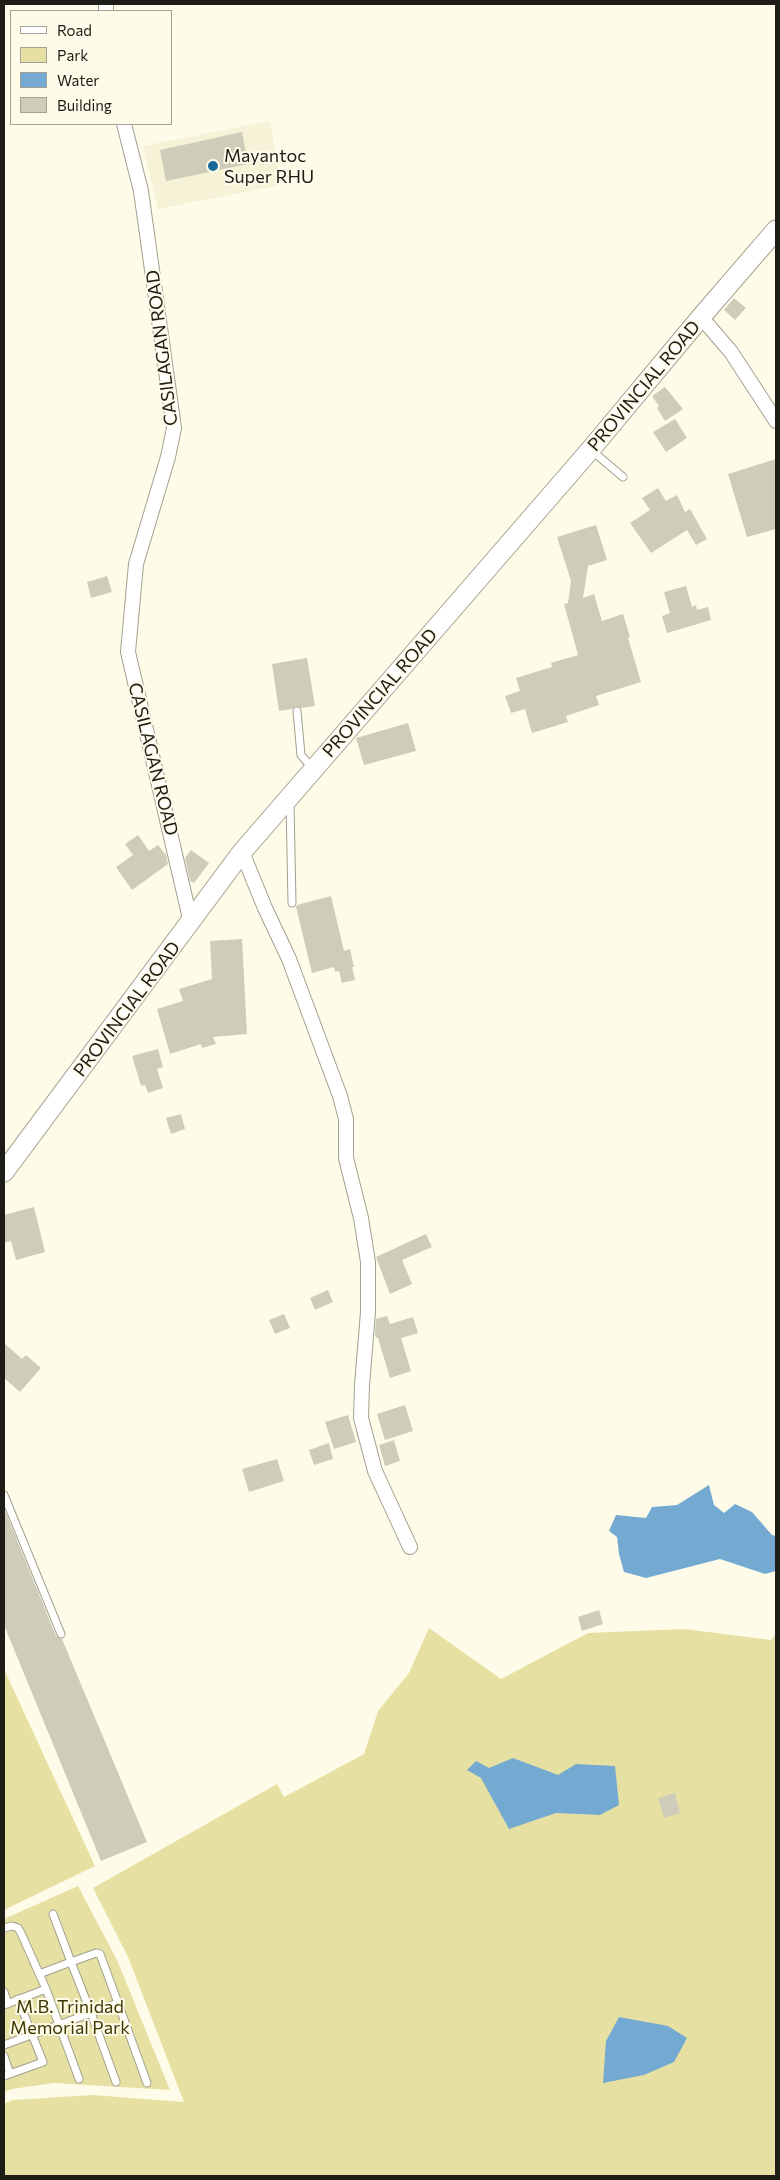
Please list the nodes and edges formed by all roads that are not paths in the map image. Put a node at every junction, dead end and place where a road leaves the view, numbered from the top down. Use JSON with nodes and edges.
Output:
{"nodes":[{"id":1,"x":124,"y":125,"type":"edge"},
{"id":2,"x":776,"y":230,"type":"edge"},
{"id":3,"x":701,"y":317,"type":"junction"},
{"id":4,"x":776,"y":421,"type":"edge"},
{"id":5,"x":591,"y":450,"type":"junction"},
{"id":6,"x":623,"y":477,"type":"dead end"},
{"id":7,"x":297,"y":711,"type":"dead end"},
{"id":8,"x":314,"y":769,"type":"junction"},
{"id":9,"x":290,"y":796,"type":"junction"},
{"id":10,"x":242,"y":852,"type":"junction"},
{"id":11,"x":292,"y":903,"type":"dead end"},
{"id":12,"x":191,"y":923,"type":"junction"},
{"id":13,"x":4,"y":1172,"type":"edge"},
{"id":14,"x":4,"y":1495,"type":"edge"},
{"id":15,"x":410,"y":1547,"type":"dead end"},
{"id":16,"x":61,"y":1634,"type":"dead end"},
{"id":17,"x":53,"y":1914,"type":"dead end"},
{"id":18,"x":4,"y":1928,"type":"edge"},
{"id":19,"x":71,"y":1962,"type":"junction"},
{"id":20,"x":39,"y":1974,"type":"junction"},
{"id":21,"x":46,"y":1989,"type":"junction"},
{"id":22,"x":4,"y":1992,"type":"edge"},
{"id":23,"x":18,"y":1999,"type":"junction"},
{"id":24,"x":6,"y":2004,"type":"edge"},
{"id":25,"x":118,"y":2004,"type":"junction"},
{"id":26,"x":91,"y":2013,"type":"junction"},
{"id":27,"x":58,"y":2025,"type":"junction"},
{"id":28,"x":32,"y":2034,"type":"junction"},
{"id":29,"x":4,"y":2045,"type":"edge"},
{"id":30,"x":4,"y":2056,"type":"edge"},
{"id":31,"x":7,"y":2075,"type":"edge"},
{"id":32,"x":80,"y":2079,"type":"dead end"},
{"id":33,"x":116,"y":2082,"type":"dead end"},
{"id":34,"x":147,"y":2083,"type":"dead end"}],
"edges":[{"from":1,"to":12,"type":"street","name":"CASILAGAN ROAD"},
{"from":2,"to":3,"type":"main road","name":"PROVINCIAL ROAD"},
{"from":3,"to":4,"type":"street"},
{"from":3,"to":5,"type":"main road","name":"PROVINCIAL ROAD"},
{"from":5,"to":6,"type":"lane"},
{"from":5,"to":8,"type":"main road","name":"PROVINCIAL ROAD"},
{"from":7,"to":8,"type":"lane"},
{"from":8,"to":9,"type":"main road","name":"PROVINCIAL ROAD"},
{"from":9,"to":10,"type":"main road","name":"PROVINCIAL ROAD"},
{"from":9,"to":11,"type":"lane"},
{"from":10,"to":12,"type":"main road","name":"PROVINCIAL ROAD"},
{"from":10,"to":15,"type":"street"},
{"from":12,"to":13,"type":"main road","name":"PROVINCIAL ROAD"},
{"from":14,"to":16,"type":"lane"},
{"from":17,"to":19,"type":"lane"},
{"from":18,"to":20,"type":"lane"},
{"from":19,"to":20,"type":"lane"},
{"from":19,"to":25,"type":"lane"},
{"from":19,"to":26,"type":"lane"},
{"from":20,"to":21,"type":"lane"},
{"from":21,"to":23,"type":"lane"},
{"from":21,"to":27,"type":"lane"},
{"from":22,"to":24,"type":"lane"},
{"from":23,"to":24,"type":"lane"},
{"from":23,"to":28,"type":"lane"},
{"from":25,"to":26,"type":"lane"},
{"from":25,"to":34,"type":"lane"},
{"from":26,"to":27,"type":"lane"},
{"from":26,"to":33,"type":"lane"},
{"from":27,"to":28,"type":"lane"},
{"from":27,"to":32,"type":"lane"},
{"from":28,"to":29,"type":"lane"},
{"from":28,"to":31,"type":"lane"},
{"from":30,"to":31,"type":"lane"}]}
